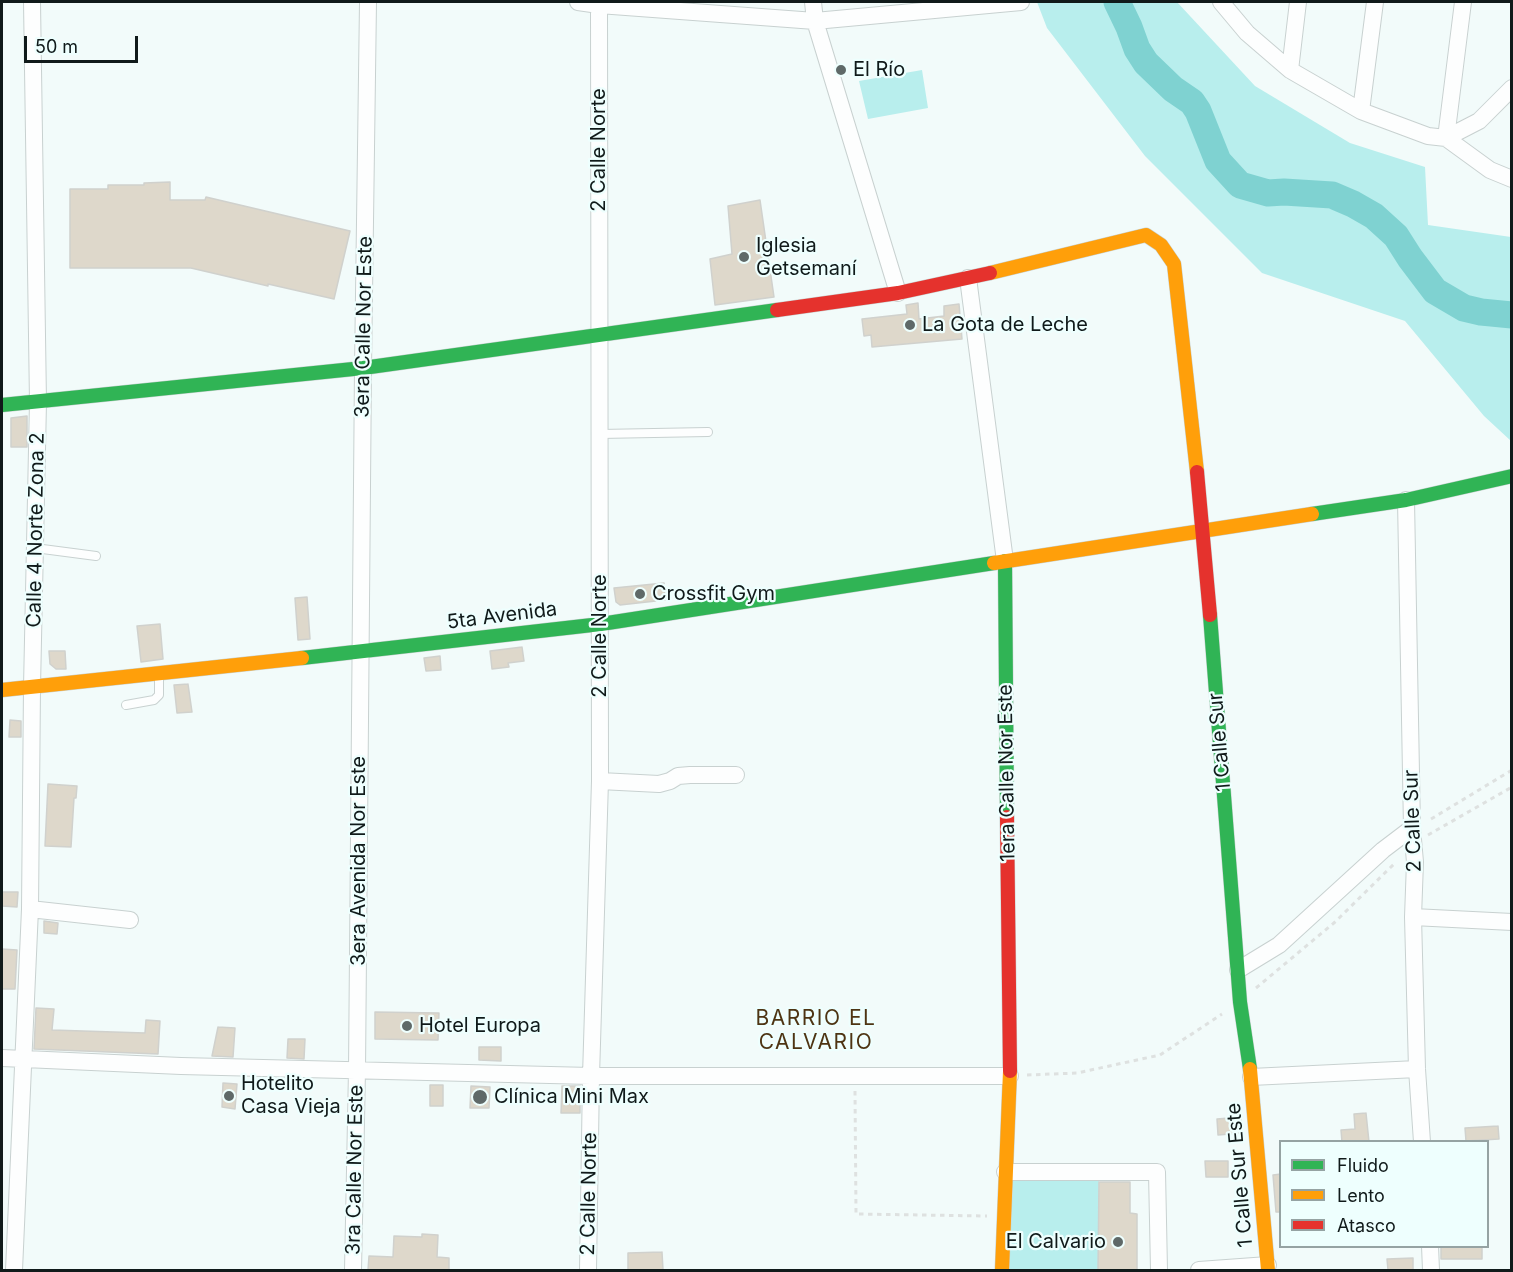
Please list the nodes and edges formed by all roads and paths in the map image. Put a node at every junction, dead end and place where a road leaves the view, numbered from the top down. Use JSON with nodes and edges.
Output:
{"nodes":[{"id":1,"x":32,"y":2,"type":"edge"},
{"id":2,"x":368,"y":2,"type":"edge"},
{"id":3,"x":578,"y":2,"type":"edge"},
{"id":4,"x":813,"y":2,"type":"edge"},
{"id":5,"x":1021,"y":2,"type":"edge"},
{"id":6,"x":1221,"y":2,"type":"edge"},
{"id":7,"x":1298,"y":2,"type":"edge"},
{"id":8,"x":1375,"y":2,"type":"edge"},
{"id":9,"x":1463,"y":2,"type":"edge"},
{"id":10,"x":599,"y":3,"type":"edge"},
{"id":11,"x":815,"y":21,"type":"junction"},
{"id":12,"x":1290,"y":70,"type":"junction"},
{"id":13,"x":1512,"y":88,"type":"edge"},
{"id":14,"x":1361,"y":111,"type":"junction"},
{"id":15,"x":1446,"y":138,"type":"junction"},
{"id":16,"x":1512,"y":179,"type":"edge"},
{"id":17,"x":968,"y":278,"type":"junction"},
{"id":18,"x":898,"y":293,"type":"junction"},
{"id":19,"x":600,"y":335,"type":"junction"},
{"id":20,"x":363,"y":368,"type":"junction"},
{"id":21,"x":38,"y":402,"type":"junction"},
{"id":22,"x":2,"y":405,"type":"edge"},
{"id":23,"x":708,"y":432,"type":"dead end"},
{"id":24,"x":600,"y":434,"type":"junction"},
{"id":25,"x":1512,"y":476,"type":"edge"},
{"id":26,"x":1406,"y":500,"type":"junction"},
{"id":27,"x":1203,"y":531,"type":"junction"},
{"id":28,"x":35,"y":548,"type":"junction"},
{"id":29,"x":96,"y":556,"type":"dead end"},
{"id":30,"x":1005,"y":561,"type":"junction"},
{"id":31,"x":601,"y":624,"type":"junction"},
{"id":32,"x":360,"y":652,"type":"junction"},
{"id":33,"x":159,"y":674,"type":"junction"},
{"id":34,"x":32,"y":687,"type":"junction"},
{"id":35,"x":2,"y":690,"type":"edge"},
{"id":36,"x":126,"y":705,"type":"dead end"},
{"id":37,"x":1512,"y":770,"type":"edge"},
{"id":38,"x":736,"y":775,"type":"dead end"},
{"id":39,"x":600,"y":781,"type":"junction"},
{"id":40,"x":1512,"y":787,"type":"edge"},
{"id":41,"x":1431,"y":819,"type":"dead end"},
{"id":42,"x":1413,"y":835,"type":"junction"},
{"id":43,"x":1396,"y":862,"type":"dead end"},
{"id":44,"x":30,"y":909,"type":"junction"},
{"id":45,"x":1413,"y":917,"type":"junction"},
{"id":46,"x":130,"y":920,"type":"dead end"},
{"id":47,"x":1512,"y":922,"type":"edge"},
{"id":48,"x":1239,"y":970,"type":"junction"},
{"id":49,"x":1240,"y":1002,"type":"junction"},
{"id":50,"x":1228,"y":1010,"type":"dead end"},
{"id":51,"x":2,"y":1058,"type":"edge"},
{"id":52,"x":24,"y":1058,"type":"junction"},
{"id":53,"x":1418,"y":1069,"type":"junction"},
{"id":54,"x":357,"y":1070,"type":"junction"},
{"id":55,"x":591,"y":1076,"type":"junction"},
{"id":56,"x":855,"y":1076,"type":"junction"},
{"id":57,"x":1010,"y":1076,"type":"junction"},
{"id":58,"x":1251,"y":1077,"type":"junction"},
{"id":59,"x":1422,"y":1140,"type":"edge"},
{"id":60,"x":1005,"y":1172,"type":"junction"},
{"id":61,"x":1004,"y":1216,"type":"junction"},
{"id":62,"x":1430,"y":1248,"type":"edge"},
{"id":63,"x":1268,"y":1268,"type":"edge"},
{"id":64,"x":14,"y":1270,"type":"edge"},
{"id":65,"x":353,"y":1270,"type":"edge"},
{"id":66,"x":588,"y":1270,"type":"edge"},
{"id":67,"x":1002,"y":1270,"type":"edge"},
{"id":68,"x":1159,"y":1270,"type":"edge"},
{"id":69,"x":1199,"y":1270,"type":"edge"},
{"id":70,"x":1431,"y":1270,"type":"edge"}],
"edges":[{"from":1,"to":21,"type":"street","name":"Calle 4 Norte Zona 2"},
{"from":2,"to":20,"type":"street","name":"3era Calle Nor Este"},
{"from":3,"to":10,"type":"street"},
{"from":4,"to":11,"type":"street"},
{"from":5,"to":11,"type":"street"},
{"from":6,"to":12,"type":"street"},
{"from":7,"to":12,"type":"street"},
{"from":8,"to":14,"type":"street"},
{"from":9,"to":15,"type":"street"},
{"from":10,"to":11,"type":"street"},
{"from":10,"to":19,"type":"street","name":"2 Calle Norte"},
{"from":11,"to":18,"type":"street"},
{"from":12,"to":14,"type":"street"},
{"from":13,"to":15,"type":"street"},
{"from":14,"to":15,"type":"street"},
{"from":15,"to":16,"type":"street"},
{"from":17,"to":18,"type":"street"},
{"from":17,"to":27,"type":"street","name":"1 Calle Sur"},
{"from":17,"to":30,"type":"street","name":"1era Calle Nor Este"},
{"from":18,"to":19,"type":"street"},
{"from":19,"to":20,"type":"street"},
{"from":19,"to":24,"type":"street","name":"2 Calle Norte"},
{"from":20,"to":21,"type":"street"},
{"from":20,"to":32,"type":"street","name":"3era Calle Nor Este"},
{"from":21,"to":22,"type":"street"},
{"from":21,"to":28,"type":"street","name":"Calle 4 Norte Zona 2"},
{"from":23,"to":24,"type":"lane"},
{"from":24,"to":31,"type":"street","name":"2 Calle Norte"},
{"from":25,"to":26,"type":"street","name":"5ta Avenida"},
{"from":26,"to":27,"type":"street","name":"5ta Avenida"},
{"from":26,"to":42,"type":"street","name":"2 Calle Sur"},
{"from":27,"to":30,"type":"street","name":"5ta Avenida"},
{"from":27,"to":48,"type":"street","name":"1 Calle Sur"},
{"from":28,"to":29,"type":"lane"},
{"from":28,"to":34,"type":"street","name":"Calle 4 Norte Zona 2"},
{"from":30,"to":31,"type":"street","name":"5ta Avenida"},
{"from":30,"to":57,"type":"street","name":"1era Calle Nor Este"},
{"from":31,"to":32,"type":"street","name":"5ta Avenida"},
{"from":31,"to":39,"type":"street","name":"2 Calle Norte"},
{"from":32,"to":33,"type":"street","name":"5ta Avenida"},
{"from":32,"to":54,"type":"street","name":"3era Avenida Nor Este"},
{"from":33,"to":34,"type":"street","name":"5ta Avenida"},
{"from":33,"to":36,"type":"lane"},
{"from":34,"to":35,"type":"street","name":"5ta Avenida"},
{"from":34,"to":44,"type":"street","name":"Calle 4 Norte Zona 2"},
{"from":37,"to":41,"type":"path"},
{"from":38,"to":39,"type":"street"},
{"from":39,"to":55,"type":"street","name":"2 Calle Norte"},
{"from":40,"to":42,"type":"path"},
{"from":42,"to":45,"type":"street","name":"2 Calle Sur"},
{"from":42,"to":48,"type":"street"},
{"from":43,"to":49,"type":"path"},
{"from":44,"to":46,"type":"street"},
{"from":44,"to":52,"type":"street","name":"Calle 4 Norte Zona 2"},
{"from":45,"to":47,"type":"street"},
{"from":45,"to":53,"type":"street","name":"2 Calle Sur"},
{"from":48,"to":49,"type":"street","name":"1 Calle Sur"},
{"from":49,"to":58,"type":"street","name":"1 Calle Sur"},
{"from":50,"to":57,"type":"path"},
{"from":51,"to":52,"type":"street"},
{"from":52,"to":54,"type":"street"},
{"from":52,"to":64,"type":"street","name":"Calle 4 Norte Zona 2"},
{"from":53,"to":58,"type":"street"},
{"from":53,"to":59,"type":"street","name":"2 Calle Sur"},
{"from":54,"to":55,"type":"street"},
{"from":54,"to":65,"type":"street","name":"3ra Calle Nor Este"},
{"from":55,"to":56,"type":"street"},
{"from":55,"to":66,"type":"street","name":"2 Calle Norte"},
{"from":56,"to":57,"type":"street"},
{"from":56,"to":61,"type":"path"},
{"from":57,"to":60,"type":"street","name":"1era Calle Nor Este"},
{"from":58,"to":63,"type":"street","name":"1 Calle Sur Este"},
{"from":60,"to":61,"type":"street","name":"1era Calle Nor Este"},
{"from":60,"to":68,"type":"street"},
{"from":61,"to":67,"type":"street","name":"1era Calle Nor Este"},
{"from":62,"to":70,"type":"street"},
{"from":63,"to":69,"type":"street"}]}
